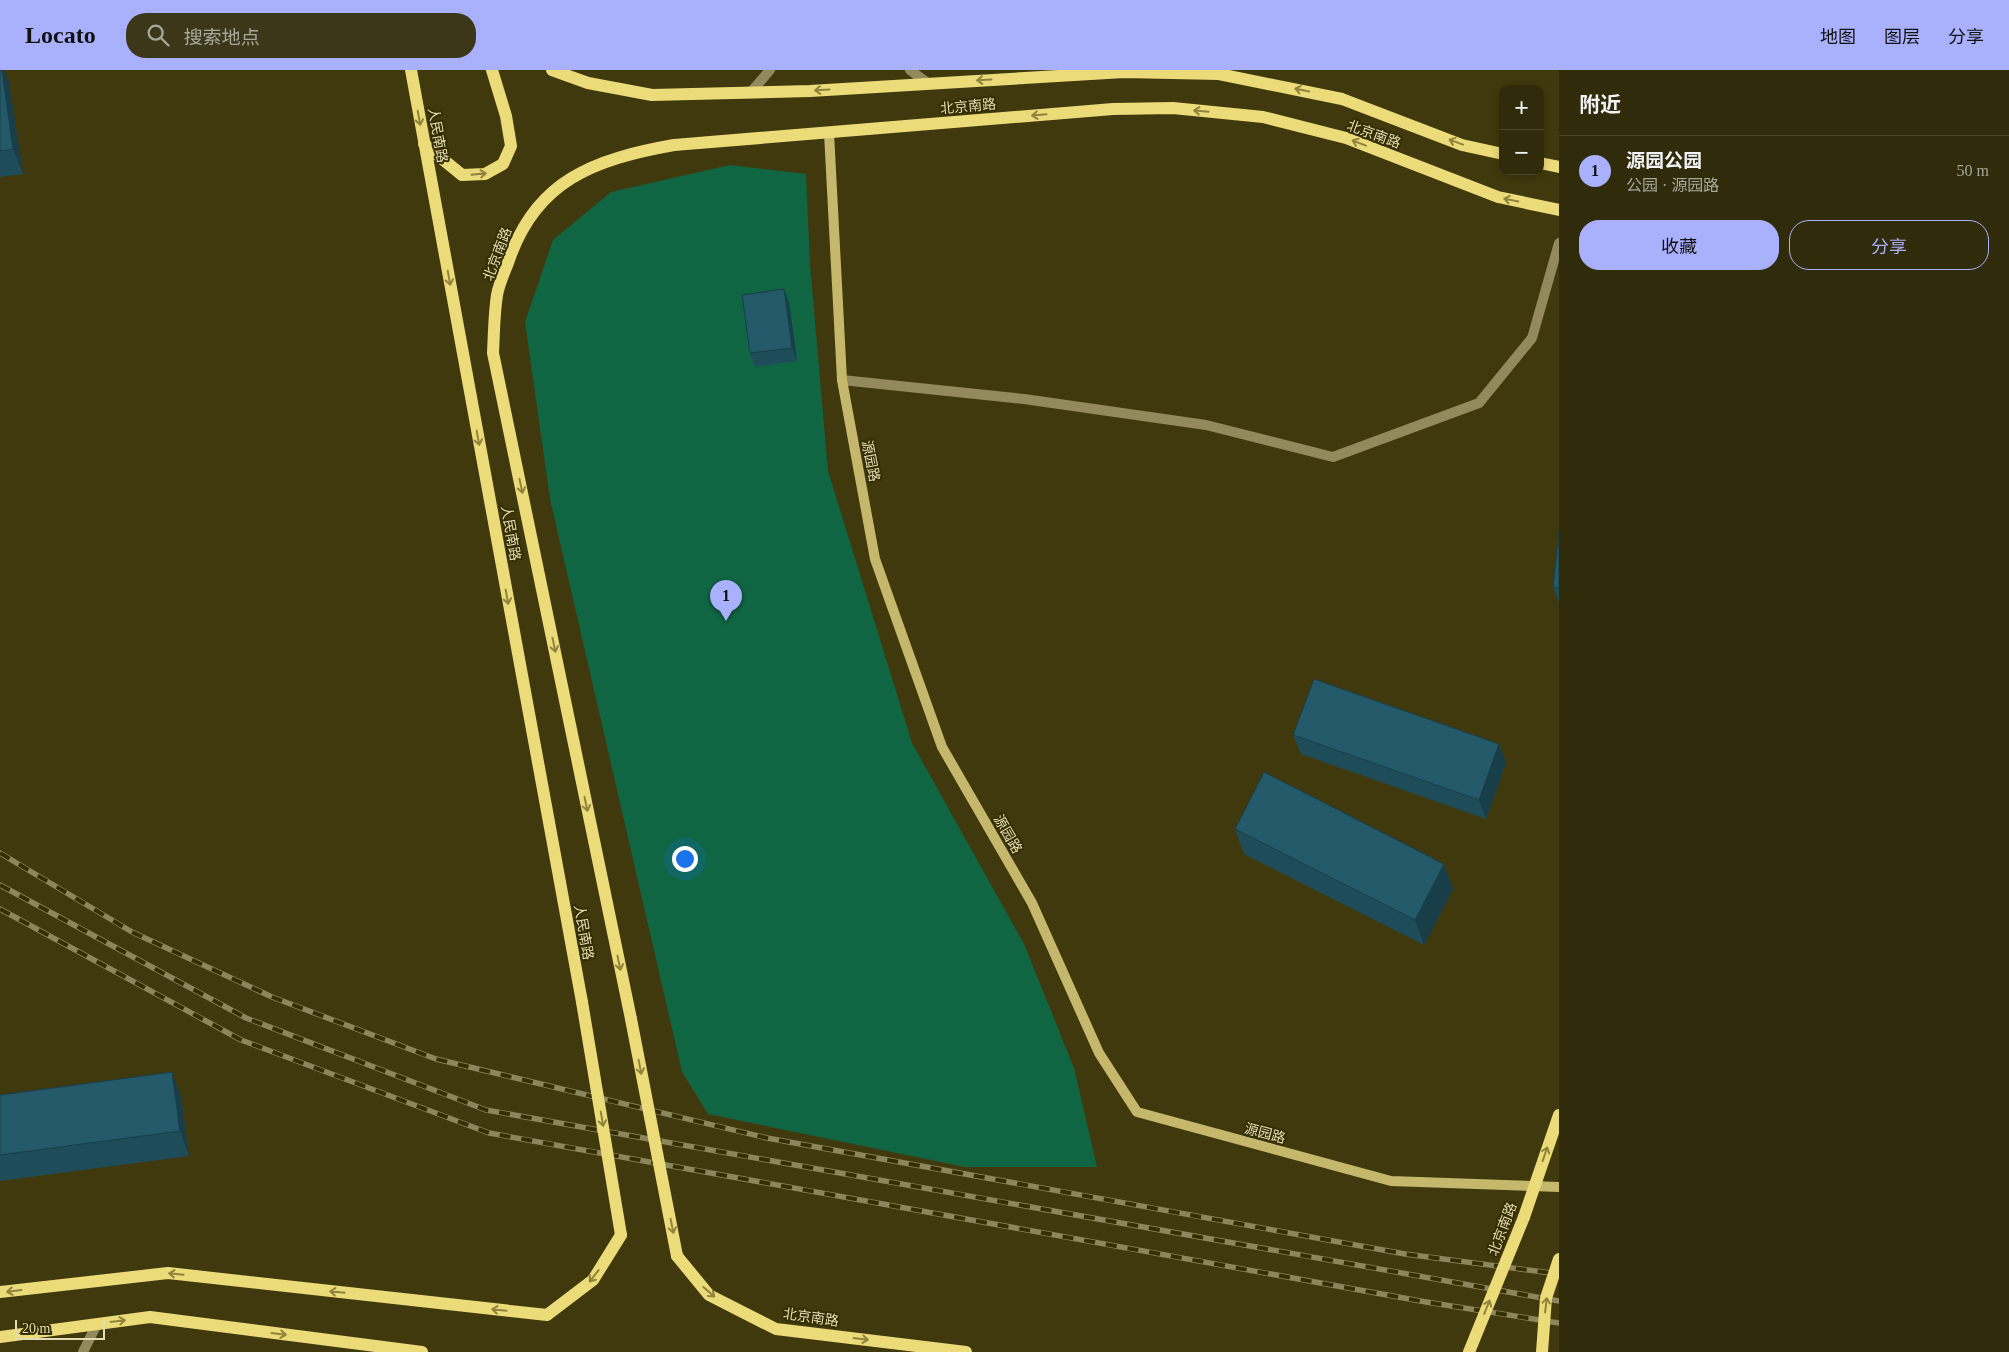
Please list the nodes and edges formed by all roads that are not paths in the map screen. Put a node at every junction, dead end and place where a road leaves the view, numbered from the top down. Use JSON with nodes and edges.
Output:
{"nodes":[{"id":1,"x":410,"y":70,"type":"edge"},
{"id":2,"x":492,"y":70,"type":"edge"},
{"id":3,"x":552,"y":70,"type":"edge"},
{"id":4,"x":770,"y":70,"type":"edge"},
{"id":5,"x":910,"y":70,"type":"edge"},
{"id":6,"x":929,"y":84,"type":"junction"},
{"id":7,"x":751,"y":92,"type":"junction"},
{"id":8,"x":829,"y":133,"type":"junction"},
{"id":9,"x":424,"y":144,"type":"junction"},
{"id":10,"x":1499,"y":153,"type":"edge"},
{"id":11,"x":1544,"y":164,"type":"edge"},
{"id":12,"x":1559,"y":167,"type":"edge"},
{"id":13,"x":1559,"y":210,"type":"edge"},
{"id":14,"x":1559,"y":243,"type":"edge"},
{"id":15,"x":493,"y":352,"type":"joint"},
{"id":16,"x":842,"y":380,"type":"junction"},
{"id":17,"x":1559,"y":1115,"type":"edge"},
{"id":18,"x":1556,"y":1127,"type":"edge"},
{"id":19,"x":1534,"y":1186,"type":"junction"},
{"id":20,"x":1559,"y":1186,"type":"edge"},
{"id":21,"x":677,"y":1256,"type":"joint"},
{"id":22,"x":1559,"y":1259,"type":"edge"},
{"id":23,"x":0,"y":1292,"type":"edge"},
{"id":24,"x":97,"y":1324,"type":"junction"},
{"id":25,"x":0,"y":1337,"type":"edge"},
{"id":26,"x":83,"y":1352,"type":"edge"},
{"id":27,"x":422,"y":1352,"type":"edge"},
{"id":28,"x":966,"y":1352,"type":"edge"},
{"id":29,"x":1469,"y":1352,"type":"edge"},
{"id":30,"x":1542,"y":1352,"type":"edge"}],
"edges":[{"from":1,"to":9,"type":"main road","name":"人民南路","one_way":true},
{"from":9,"to":2,"type":"main road","one_way":true},
{"from":3,"to":7,"type":"main road","name":"北京南路"},
{"from":4,"to":7,"type":"street"},
{"from":5,"to":6,"type":"street"},
{"from":6,"to":7,"type":"main road","name":"北京南路","one_way":true},
{"from":10,"to":6,"type":"main road","name":"北京南路","one_way":true},
{"from":13,"to":8,"type":"main road","name":"北京南路","one_way":true},
{"from":8,"to":15,"type":"main road","name":"北京南路"},
{"from":8,"to":16,"type":"street","name":"源园路"},
{"from":9,"to":23,"type":"main road","name":"人民南路","one_way":true,"bridge":true},
{"from":11,"to":12,"type":"main road"},
{"from":14,"to":16,"type":"street"},
{"from":15,"to":21,"type":"main road","name":"人民南路","one_way":true,"bridge":true},
{"from":16,"to":19,"type":"street","name":"源园路"},
{"from":17,"to":18,"type":"main road","name":"北京南路"},
{"from":19,"to":18,"type":"main road","name":"北京南路","one_way":true},
{"from":19,"to":20,"type":"street","name":"源园路"},
{"from":29,"to":19,"type":"main road","name":"北京南路","one_way":true,"bridge":true},
{"from":21,"to":28,"type":"main road","name":"北京南路","one_way":true},
{"from":30,"to":22,"type":"main road","one_way":true,"bridge":true},
{"from":24,"to":25,"type":"main road"},
{"from":24,"to":26,"type":"street"},
{"from":24,"to":27,"type":"main road","one_way":true}]}
